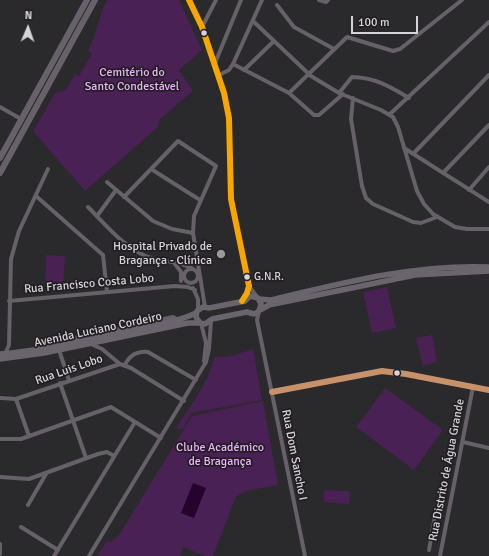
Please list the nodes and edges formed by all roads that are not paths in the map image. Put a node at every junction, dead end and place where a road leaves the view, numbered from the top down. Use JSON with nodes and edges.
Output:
{"nodes":[{"id":1,"x":87,"y":0,"type":"edge"},
{"id":2,"x":95,"y":0,"type":"edge"},
{"id":3,"x":189,"y":0,"type":"edge"},
{"id":4,"x":216,"y":0,"type":"edge"},
{"id":5,"x":241,"y":0,"type":"edge"},
{"id":6,"x":262,"y":0,"type":"edge"},
{"id":7,"x":319,"y":0,"type":"edge"},
{"id":8,"x":328,"y":0,"type":"edge"},
{"id":9,"x":462,"y":0,"type":"edge"},
{"id":10,"x":277,"y":5,"type":"dead end"},
{"id":11,"x":253,"y":20,"type":"junction"},
{"id":12,"x":489,"y":22,"type":"edge"},
{"id":13,"x":202,"y":26,"type":"junction"},
{"id":14,"x":274,"y":41,"type":"junction"},
{"id":15,"x":334,"y":49,"type":"junction"},
{"id":16,"x":215,"y":63,"type":"junction"},
{"id":17,"x":233,"y":64,"type":"junction"},
{"id":18,"x":244,"y":70,"type":"junction"},
{"id":19,"x":308,"y":73,"type":"junction"},
{"id":20,"x":219,"y":75,"type":"junction"},
{"id":21,"x":489,"y":75,"type":"edge"},
{"id":22,"x":289,"y":92,"type":"junction"},
{"id":23,"x":341,"y":94,"type":"junction"},
{"id":24,"x":353,"y":98,"type":"junction"},
{"id":25,"x":409,"y":98,"type":"junction"},
{"id":26,"x":0,"y":107,"type":"edge"},
{"id":27,"x":390,"y":114,"type":"junction"},
{"id":28,"x":21,"y":119,"type":"junction"},
{"id":29,"x":489,"y":125,"type":"edge"},
{"id":30,"x":404,"y":148,"type":"junction"},
{"id":31,"x":413,"y":154,"type":"junction"},
{"id":32,"x":0,"y":158,"type":"edge"},
{"id":33,"x":489,"y":167,"type":"edge"},
{"id":34,"x":151,"y":168,"type":"junction"},
{"id":35,"x":48,"y":169,"type":"dead end"},
{"id":36,"x":0,"y":173,"type":"edge"},
{"id":37,"x":443,"y":173,"type":"junction"},
{"id":38,"x":107,"y":182,"type":"dead end"},
{"id":39,"x":116,"y":190,"type":"junction"},
{"id":40,"x":470,"y":190,"type":"junction"},
{"id":41,"x":36,"y":196,"type":"junction"},
{"id":42,"x":124,"y":197,"type":"junction"},
{"id":43,"x":200,"y":200,"type":"junction"},
{"id":44,"x":489,"y":202,"type":"edge"},
{"id":45,"x":88,"y":207,"type":"dead end"},
{"id":46,"x":96,"y":216,"type":"junction"},
{"id":47,"x":437,"y":217,"type":"junction"},
{"id":48,"x":487,"y":228,"type":"edge"},
{"id":49,"x":193,"y":233,"type":"junction"},
{"id":50,"x":197,"y":257,"type":"junction"},
{"id":51,"x":175,"y":264,"type":"junction"},
{"id":52,"x":489,"y":267,"type":"edge"},
{"id":53,"x":191,"y":269,"type":"junction"},
{"id":54,"x":489,"y":271,"type":"edge"},
{"id":55,"x":182,"y":277,"type":"junction"},
{"id":56,"x":198,"y":277,"type":"junction"},
{"id":57,"x":202,"y":281,"type":"junction"},
{"id":58,"x":187,"y":282,"type":"junction"},
{"id":59,"x":172,"y":286,"type":"junction"},
{"id":60,"x":249,"y":286,"type":"junction"},
{"id":61,"x":195,"y":290,"type":"junction"},
{"id":62,"x":107,"y":292,"type":"junction"},
{"id":63,"x":258,"y":298,"type":"junction"},
{"id":64,"x":242,"y":301,"type":"junction"},
{"id":65,"x":9,"y":302,"type":"junction"},
{"id":66,"x":206,"y":307,"type":"junction"},
{"id":67,"x":260,"y":310,"type":"junction"},
{"id":68,"x":197,"y":311,"type":"junction"},
{"id":69,"x":251,"y":314,"type":"junction"},
{"id":70,"x":257,"y":320,"type":"junction"},
{"id":71,"x":211,"y":321,"type":"junction"},
{"id":72,"x":201,"y":323,"type":"junction"},
{"id":73,"x":105,"y":340,"type":"junction"},
{"id":74,"x":89,"y":343,"type":"junction"},
{"id":75,"x":9,"y":345,"type":"junction"},
{"id":76,"x":102,"y":349,"type":"junction"},
{"id":77,"x":59,"y":350,"type":"junction"},
{"id":78,"x":15,"y":353,"type":"junction"},
{"id":79,"x":2,"y":354,"type":"edge"},
{"id":80,"x":0,"y":358,"type":"edge"},
{"id":81,"x":120,"y":364,"type":"junction"},
{"id":82,"x":125,"y":365,"type":"junction"},
{"id":83,"x":202,"y":369,"type":"junction"},
{"id":84,"x":69,"y":380,"type":"junction"},
{"id":85,"x":196,"y":380,"type":"junction"},
{"id":86,"x":60,"y":383,"type":"junction"},
{"id":87,"x":473,"y":387,"type":"junction"},
{"id":88,"x":489,"y":390,"type":"edge"},
{"id":89,"x":272,"y":392,"type":"junction"},
{"id":90,"x":0,"y":398,"type":"edge"},
{"id":91,"x":16,"y":399,"type":"junction"},
{"id":92,"x":184,"y":401,"type":"junction"},
{"id":93,"x":73,"y":421,"type":"junction"},
{"id":94,"x":135,"y":422,"type":"junction"},
{"id":95,"x":28,"y":436,"type":"junction"},
{"id":96,"x":161,"y":438,"type":"junction"},
{"id":97,"x":0,"y":439,"type":"edge"},
{"id":98,"x":463,"y":442,"type":"junction"},
{"id":99,"x":489,"y":448,"type":"edge"},
{"id":100,"x":114,"y":456,"type":"junction"},
{"id":101,"x":86,"y":458,"type":"junction"},
{"id":102,"x":46,"y":474,"type":"junction"},
{"id":103,"x":0,"y":477,"type":"edge"},
{"id":104,"x":28,"y":505,"type":"dead end"},
{"id":105,"x":436,"y":510,"type":"dead end"},
{"id":106,"x":21,"y":527,"type":"dead end"},
{"id":107,"x":0,"y":544,"type":"edge"},
{"id":108,"x":58,"y":550,"type":"junction"},
{"id":109,"x":429,"y":550,"type":"dead end"},
{"id":110,"x":0,"y":554,"type":"edge"},
{"id":111,"x":54,"y":556,"type":"edge"},
{"id":112,"x":89,"y":556,"type":"edge"},
{"id":113,"x":305,"y":556,"type":"edge"},
{"id":114,"x":440,"y":556,"type":"edge"}],
"edges":[{"from":1,"to":28,"type":"main road"},
{"from":2,"to":36,"type":"main road"},
{"from":3,"to":13,"type":"street"},
{"from":4,"to":13,"type":"street"},
{"from":5,"to":16,"type":"street"},
{"from":6,"to":11,"type":"street"},
{"from":7,"to":8,"type":"street"},
{"from":9,"to":15,"type":"street"},
{"from":10,"to":15,"type":"street"},
{"from":11,"to":14,"type":"street"},
{"from":11,"to":17,"type":"street"},
{"from":12,"to":25,"type":"street"},
{"from":13,"to":16,"type":"street"},
{"from":14,"to":18,"type":"street"},
{"from":14,"to":19,"type":"street"},
{"from":15,"to":19,"type":"street"},
{"from":16,"to":20,"type":"street"},
{"from":17,"to":18,"type":"street"},
{"from":17,"to":20,"type":"street"},
{"from":18,"to":22,"type":"street"},
{"from":19,"to":22,"type":"street"},
{"from":19,"to":23,"type":"street"},
{"from":20,"to":60,"type":"street"},
{"from":21,"to":31,"type":"street"},
{"from":22,"to":23,"type":"street"},
{"from":23,"to":24,"type":"street"},
{"from":23,"to":25,"type":"street"},
{"from":24,"to":27,"type":"street"},
{"from":24,"to":47,"type":"street"},
{"from":25,"to":27,"type":"street"},
{"from":26,"to":28,"type":"street"},
{"from":27,"to":30,"type":"street"},
{"from":28,"to":32,"type":"main road"},
{"from":29,"to":37,"type":"street"},
{"from":30,"to":31,"type":"street"},
{"from":30,"to":47,"type":"street"},
{"from":31,"to":37,"type":"street"},
{"from":33,"to":40,"type":"street"},
{"from":34,"to":42,"type":"street"},
{"from":34,"to":43,"type":"street"},
{"from":34,"to":43,"type":"street"},
{"from":35,"to":41,"type":"street"},
{"from":37,"to":40,"type":"street"},
{"from":38,"to":39,"type":"street"},
{"from":39,"to":42,"type":"street"},
{"from":39,"to":46,"type":"street"},
{"from":40,"to":44,"type":"street"},
{"from":41,"to":62,"type":"street"},
{"from":41,"to":65,"type":"street"},
{"from":42,"to":49,"type":"street"},
{"from":43,"to":49,"type":"street"},
{"from":45,"to":46,"type":"street"},
{"from":46,"to":51,"type":"street"},
{"from":47,"to":48,"type":"street"},
{"from":49,"to":50,"type":"street"},
{"from":50,"to":53,"type":"street"},
{"from":50,"to":57,"type":"street"},
{"from":51,"to":53,"type":"street"},
{"from":51,"to":55,"type":"street"},
{"from":52,"to":63,"type":"main road","name":"Avenida Luciano Cordeiro"},
{"from":53,"to":55,"type":"street"},
{"from":53,"to":56,"type":"street"},
{"from":54,"to":67,"type":"main road","name":"Avenida Luciano Cordeiro"},
{"from":55,"to":58,"type":"street"},
{"from":55,"to":59,"type":"street","name":"Rua Francisco Costa Lobo"},
{"from":56,"to":57,"type":"street"},
{"from":56,"to":58,"type":"street"},
{"from":57,"to":66,"type":"street"},
{"from":58,"to":61,"type":"street"},
{"from":59,"to":61,"type":"street","name":"Rua Francisco Costa Lobo"},
{"from":59,"to":62,"type":"street","name":"Rua Francisco Costa Lobo"},
{"from":60,"to":63,"type":"street"},
{"from":60,"to":64,"type":"street"},
{"from":61,"to":68,"type":"street"},
{"from":62,"to":65,"type":"street","name":"Rua Francisco Costa Lobo"},
{"from":63,"to":64,"type":"main road","name":"Avenida Luciano Cordeiro"},
{"from":63,"to":67,"type":"main road"},
{"from":64,"to":66,"type":"main road","name":"Avenida Luciano Cordeiro"},
{"from":65,"to":75,"type":"street"},
{"from":66,"to":68,"type":"main road","name":"Avenida Luciano Cordeiro"},
{"from":67,"to":69,"type":"main road","name":"Avenida Luciano Cordeiro"},
{"from":67,"to":70,"type":"street"},
{"from":68,"to":72,"type":"main road"},
{"from":68,"to":78,"type":"main road","name":"Avenida Luciano Cordeiro"},
{"from":69,"to":70,"type":"street"},
{"from":69,"to":71,"type":"main road","name":"Avenida Luciano Cordeiro"},
{"from":70,"to":89,"type":"street","name":"Rua Dom Sancho I"},
{"from":71,"to":72,"type":"main road","name":"Avenida Luciano Cordeiro"},
{"from":71,"to":83,"type":"street"},
{"from":72,"to":73,"type":"main road","name":"Avenida Luciano Cordeiro"},
{"from":72,"to":83,"type":"street"},
{"from":73,"to":74,"type":"main road","name":"Avenida Luciano Cordeiro"},
{"from":73,"to":76,"type":"street"},
{"from":74,"to":76,"type":"street"},
{"from":74,"to":77,"type":"main road","name":"Avenida Luciano Cordeiro"},
{"from":75,"to":78,"type":"street"},
{"from":75,"to":79,"type":"street"},
{"from":76,"to":81,"type":"street"},
{"from":77,"to":80,"type":"main road","name":"Avenida Luciano Cordeiro"},
{"from":77,"to":84,"type":"street"},
{"from":78,"to":79,"type":"main road","name":"Avenida Luciano Cordeiro"},
{"from":81,"to":82,"type":"street","name":"Rua Luis Lobo"},
{"from":81,"to":84,"type":"street","name":"Rua Luis Lobo"},
{"from":82,"to":85,"type":"street"},
{"from":82,"to":92,"type":"street","name":"Rua Luis Lobo"},
{"from":83,"to":85,"type":"street"},
{"from":84,"to":86,"type":"street","name":"Rua Luis Lobo"},
{"from":85,"to":92,"type":"street"},
{"from":86,"to":91,"type":"street","name":"Rua Luis Lobo"},
{"from":86,"to":93,"type":"street"},
{"from":87,"to":88,"type":"street"},
{"from":87,"to":89,"type":"street"},
{"from":87,"to":98,"type":"street","name":"Rua Distrito de Água Grande"},
{"from":89,"to":113,"type":"street","name":"Rua Dom Sancho I"},
{"from":90,"to":91,"type":"street","name":"Rua Luis Lobo"},
{"from":91,"to":95,"type":"street"},
{"from":92,"to":96,"type":"street"},
{"from":93,"to":94,"type":"street"},
{"from":93,"to":95,"type":"street"},
{"from":93,"to":101,"type":"street"},
{"from":94,"to":96,"type":"street"},
{"from":94,"to":100,"type":"street"},
{"from":95,"to":97,"type":"street"},
{"from":96,"to":112,"type":"street"},
{"from":98,"to":99,"type":"street"},
{"from":98,"to":114,"type":"street","name":"Rua Distrito de Água Grande"},
{"from":100,"to":101,"type":"street"},
{"from":100,"to":108,"type":"street"},
{"from":101,"to":102,"type":"street"},
{"from":102,"to":103,"type":"street"},
{"from":102,"to":104,"type":"street"},
{"from":105,"to":109,"type":"street"},
{"from":106,"to":108,"type":"street"},
{"from":107,"to":110,"type":"street"},
{"from":108,"to":111,"type":"street"}]}
